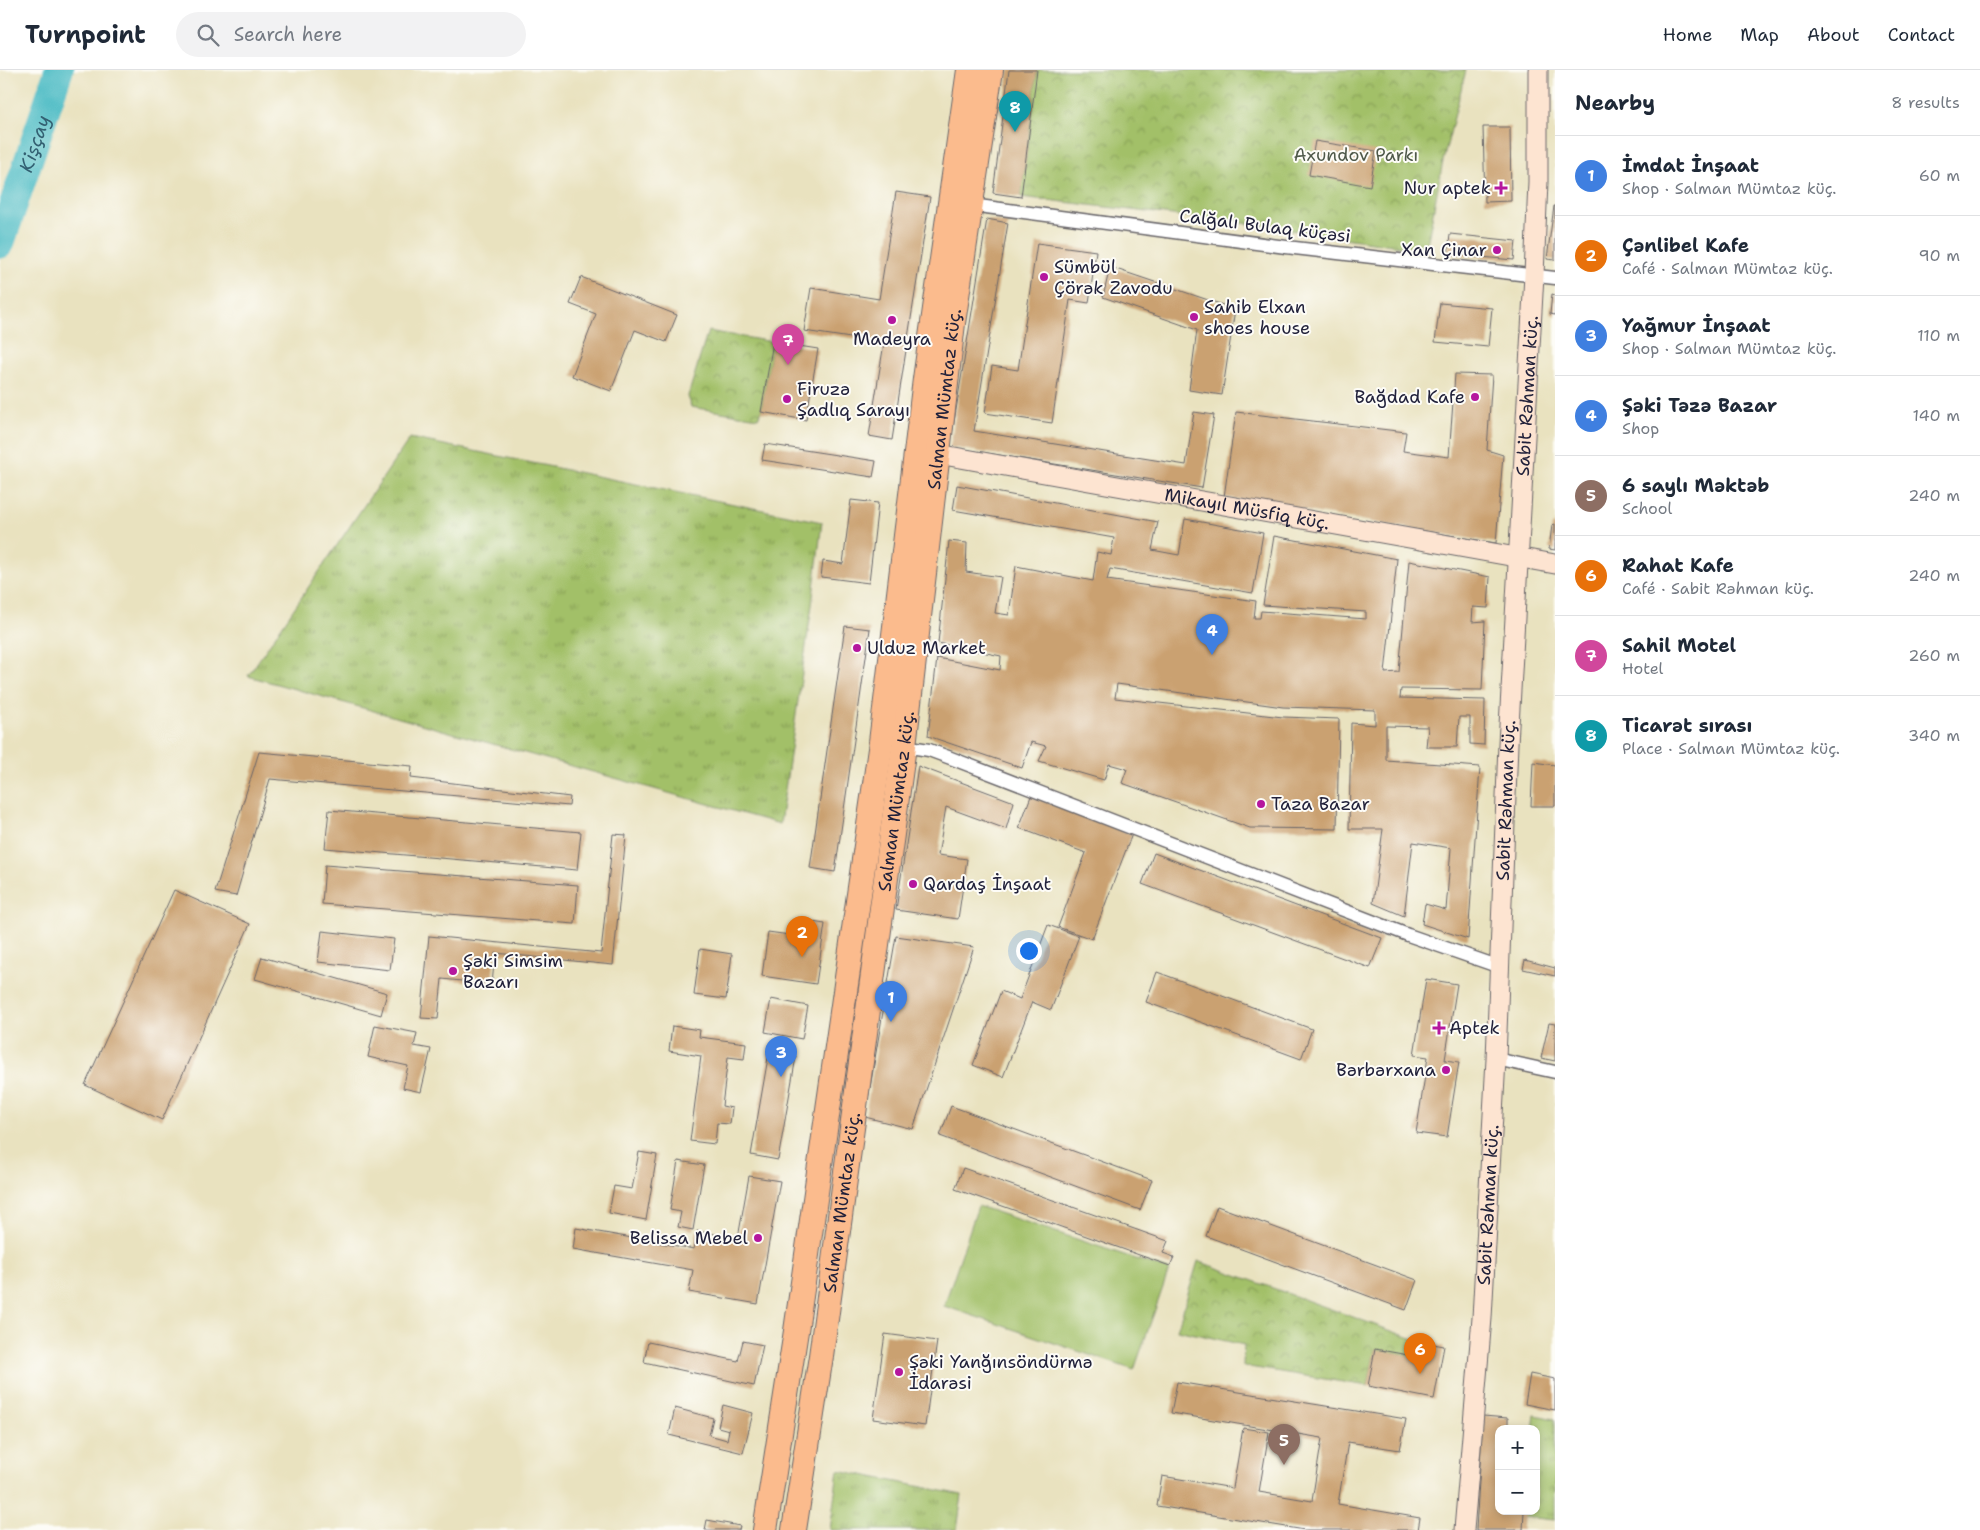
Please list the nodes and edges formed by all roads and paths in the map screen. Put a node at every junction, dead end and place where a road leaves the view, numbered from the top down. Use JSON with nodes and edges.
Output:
{"nodes":[{"id":1,"x":969,"y":70,"type":"edge"},
{"id":2,"x":991,"y":70,"type":"edge"},
{"id":3,"x":1538,"y":70,"type":"edge"},
{"id":4,"x":961,"y":203,"type":"junction"},
{"id":5,"x":1534,"y":275,"type":"junction"},
{"id":6,"x":1555,"y":278,"type":"edge"},
{"id":7,"x":938,"y":454,"type":"junction"},
{"id":8,"x":1518,"y":558,"type":"junction"},
{"id":9,"x":1555,"y":564,"type":"edge"},
{"id":10,"x":904,"y":746,"type":"junction"},
{"id":11,"x":858,"y":894,"type":"junction"},
{"id":12,"x":883,"y":898,"type":"junction"},
{"id":13,"x":1500,"y":967,"type":"junction"},
{"id":14,"x":848,"y":969,"type":"junction"},
{"id":15,"x":873,"y":973,"type":"junction"},
{"id":16,"x":1496,"y":1059,"type":"junction"},
{"id":17,"x":1555,"y":1072,"type":"edge"},
{"id":18,"x":793,"y":1352,"type":"junction"},
{"id":19,"x":821,"y":1356,"type":"junction"},
{"id":20,"x":765,"y":1530,"type":"edge"},
{"id":21,"x":794,"y":1530,"type":"edge"},
{"id":22,"x":1464,"y":1530,"type":"edge"}],
"edges":[{"from":1,"to":4,"type":"highway"},
{"from":2,"to":4,"type":"highway","name":"Salman Mümtaz küç."},
{"from":3,"to":5,"type":"main road","name":"Sabit Rəhman küç."},
{"from":4,"to":5,"type":"street","name":"Calğalı Bulaq küçəsi"},
{"from":4,"to":7,"type":"highway","name":"Salman Mümtaz küç."},
{"from":4,"to":11,"type":"highway"},
{"from":5,"to":6,"type":"street","name":"Calğalı Bulaq küçəsi"},
{"from":5,"to":8,"type":"main road","name":"Sabit Rəhman küç."},
{"from":7,"to":8,"type":"main road","name":"Mikayıl Müsfiq küç."},
{"from":7,"to":10,"type":"highway","name":"Salman Mümtaz küç."},
{"from":8,"to":9,"type":"main road","name":"Mikayıl Müsfiq küç."},
{"from":8,"to":13,"type":"main road","name":"Sabit Rəhman küç."},
{"from":10,"to":12,"type":"highway","name":"Salman Mümtaz küç."},
{"from":10,"to":13,"type":"street"},
{"from":11,"to":12,"type":"highway"},
{"from":11,"to":14,"type":"highway"},
{"from":12,"to":15,"type":"highway","name":"Salman Mümtaz küç."},
{"from":13,"to":16,"type":"main road","name":"Sabit Rəhman küç."},
{"from":14,"to":15,"type":"highway"},
{"from":14,"to":18,"type":"highway"},
{"from":15,"to":19,"type":"highway","name":"Salman Mümtaz küç."},
{"from":16,"to":17,"type":"street"},
{"from":16,"to":22,"type":"main road","name":"Sabit Rəhman küç."},
{"from":18,"to":19,"type":"highway"},
{"from":18,"to":20,"type":"highway"},
{"from":19,"to":21,"type":"highway","name":"Salman Mümtaz küç."}]}
